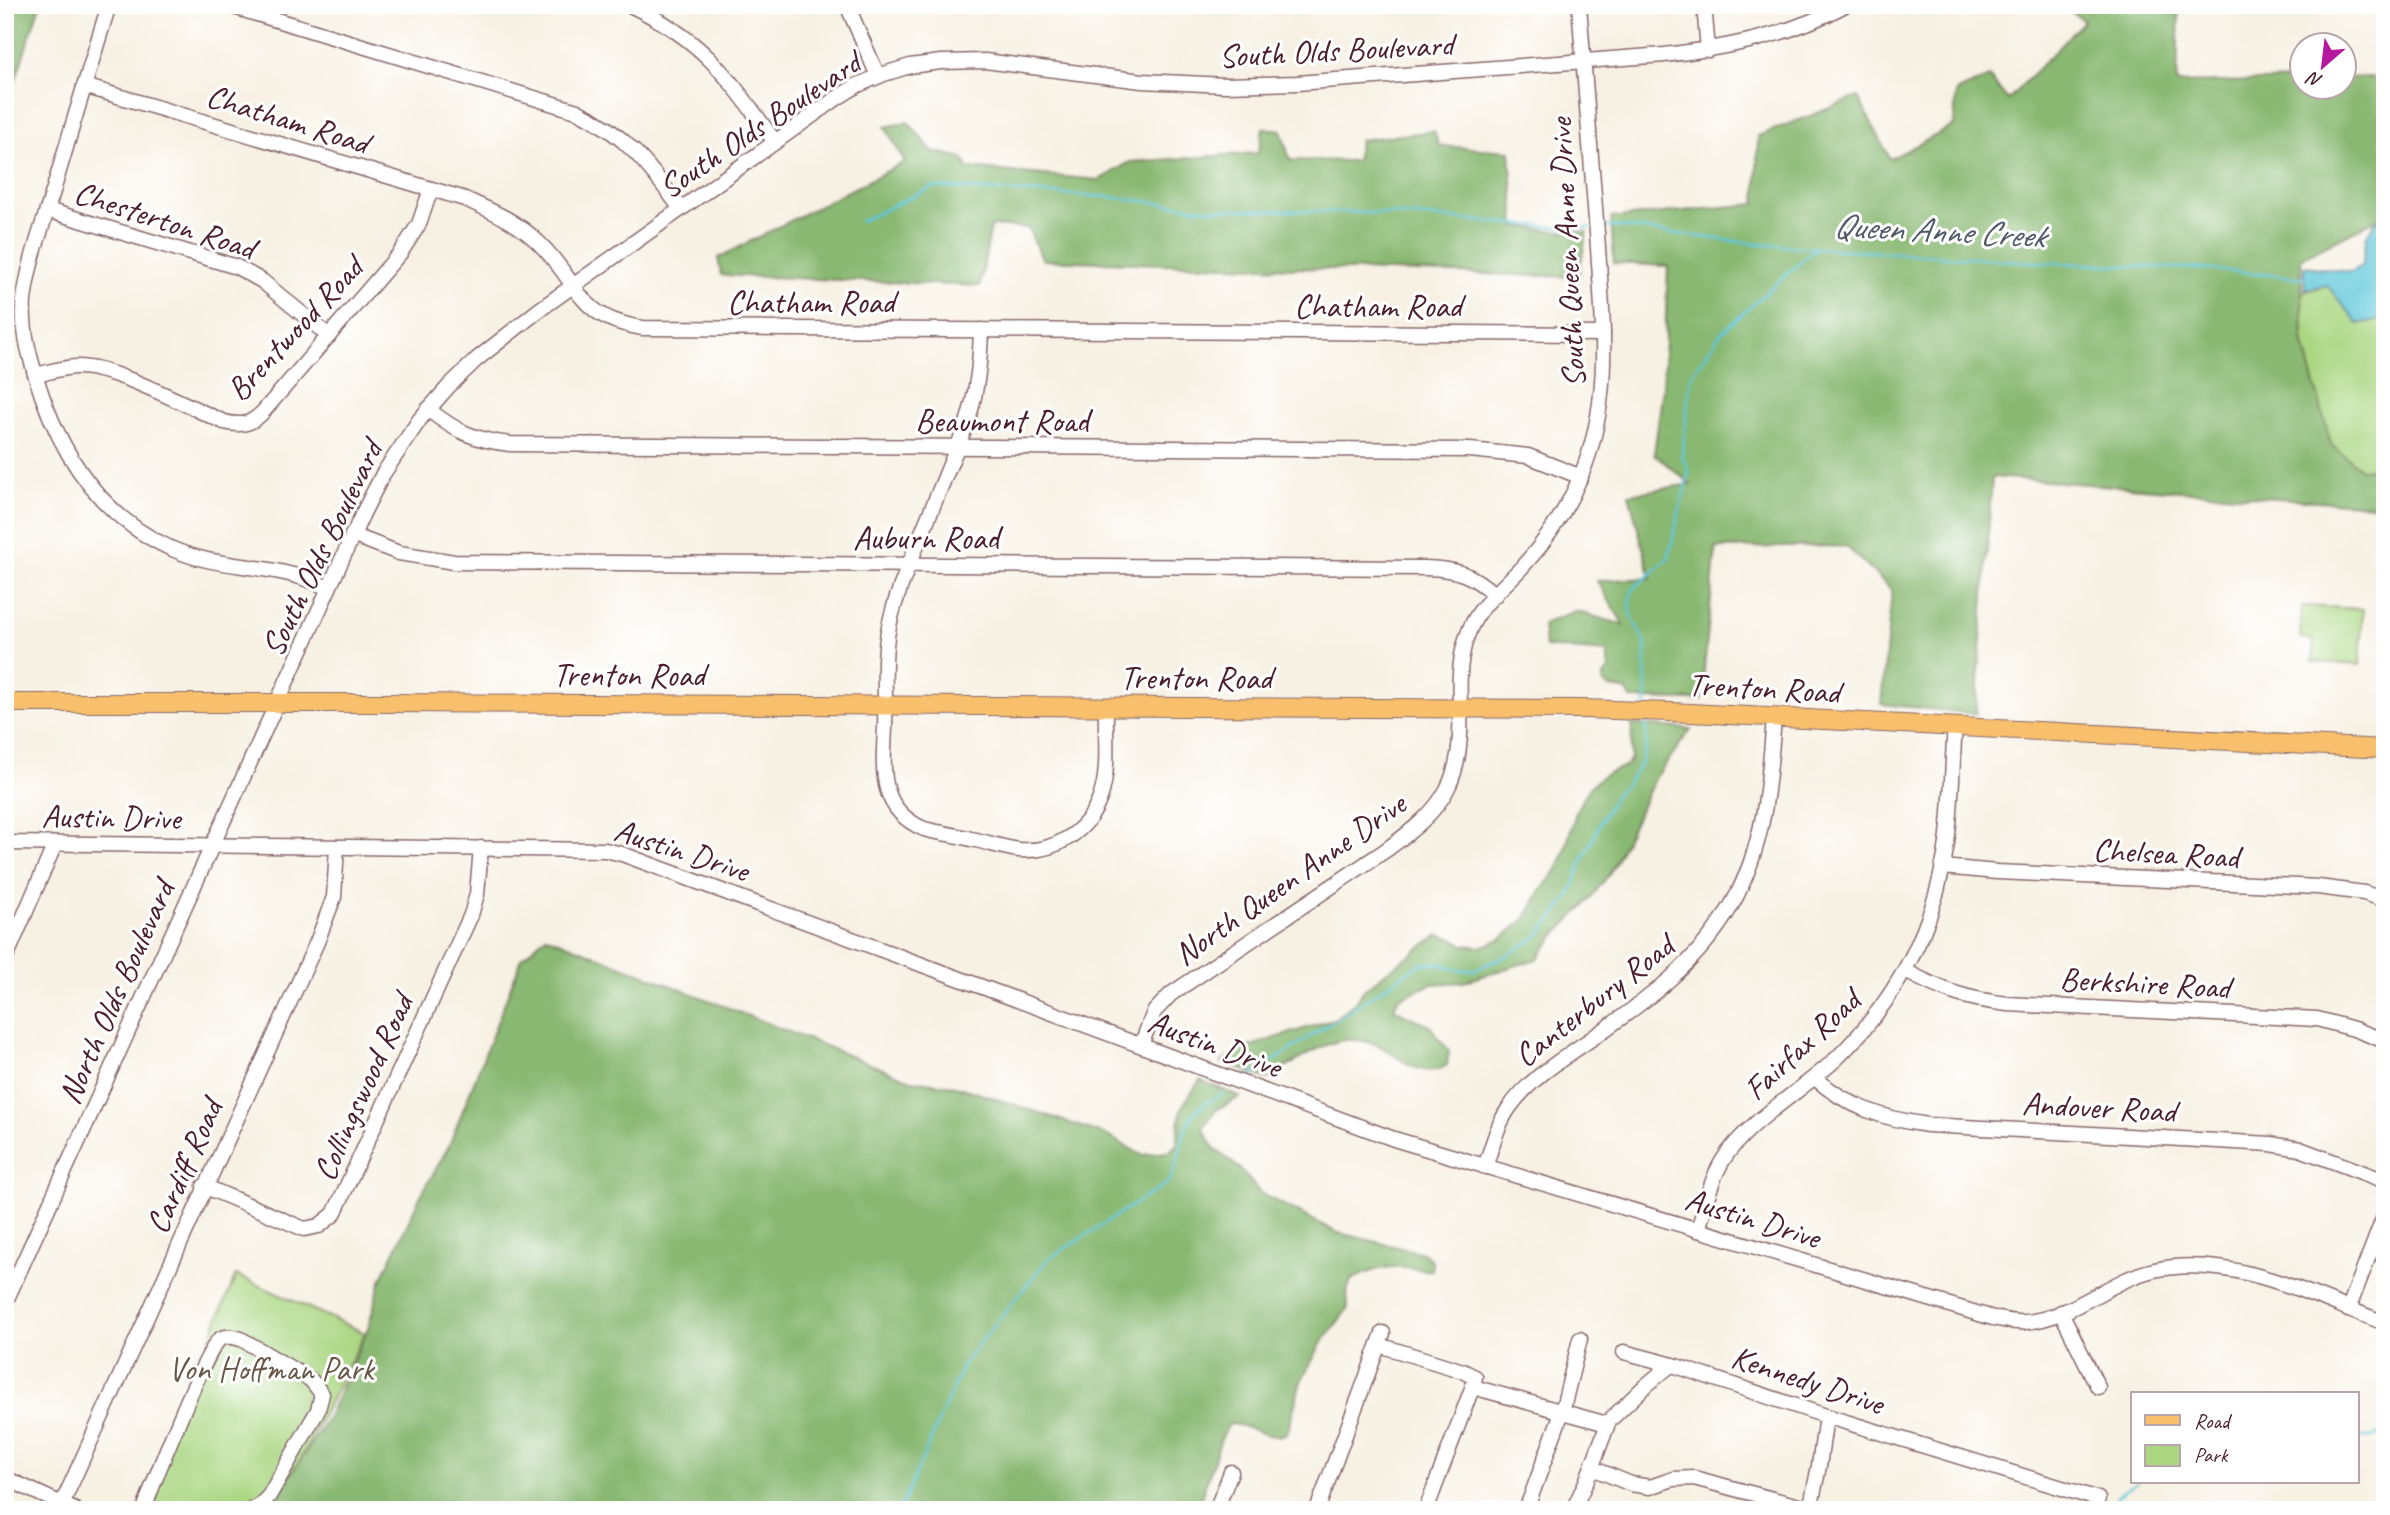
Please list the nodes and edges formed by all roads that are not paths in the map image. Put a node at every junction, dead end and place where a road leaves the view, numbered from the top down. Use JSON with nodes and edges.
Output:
{"nodes":[{"id":1,"x":108,"y":5,"type":"edge"},
{"id":2,"x":227,"y":5,"type":"edge"},
{"id":3,"x":630,"y":5,"type":"edge"},
{"id":4,"x":847,"y":5,"type":"edge"},
{"id":5,"x":1579,"y":5,"type":"edge"},
{"id":6,"x":1703,"y":5,"type":"edge"},
{"id":7,"x":1845,"y":5,"type":"edge"},
{"id":8,"x":1708,"y":50,"type":"junction"},
{"id":9,"x":1584,"y":61,"type":"junction"},
{"id":10,"x":878,"y":76,"type":"junction"},
{"id":11,"x":84,"y":86,"type":"junction"},
{"id":12,"x":775,"y":142,"type":"junction"},
{"id":13,"x":431,"y":189,"type":"junction"},
{"id":14,"x":681,"y":209,"type":"junction"},
{"id":15,"x":47,"y":210,"type":"junction"},
{"id":16,"x":573,"y":285,"type":"junction"},
{"id":17,"x":981,"y":330,"type":"junction"},
{"id":18,"x":1604,"y":334,"type":"junction"},
{"id":19,"x":329,"y":336,"type":"junction"},
{"id":20,"x":36,"y":375,"type":"junction"},
{"id":21,"x":428,"y":409,"type":"junction"},
{"id":22,"x":957,"y":448,"type":"junction"},
{"id":23,"x":1581,"y":477,"type":"junction"},
{"id":24,"x":352,"y":535,"type":"junction"},
{"id":25,"x":909,"y":565,"type":"junction"},
{"id":26,"x":329,"y":588,"type":"junction"},
{"id":27,"x":1495,"y":595,"type":"junction"},
{"id":28,"x":5,"y":703,"type":"edge"},
{"id":29,"x":277,"y":704,"type":"junction"},
{"id":30,"x":885,"y":705,"type":"junction"},
{"id":31,"x":1106,"y":706,"type":"junction"},
{"id":32,"x":1460,"y":709,"type":"junction"},
{"id":33,"x":1774,"y":717,"type":"junction"},
{"id":34,"x":1955,"y":726,"type":"junction"},
{"id":35,"x":2385,"y":749,"type":"edge"},
{"id":36,"x":5,"y":843,"type":"edge"},
{"id":37,"x":55,"y":844,"type":"junction"},
{"id":38,"x":213,"y":845,"type":"junction"},
{"id":39,"x":337,"y":847,"type":"junction"},
{"id":40,"x":481,"y":848,"type":"junction"},
{"id":41,"x":1942,"y":867,"type":"junction"},
{"id":42,"x":2385,"y":900,"type":"edge"},
{"id":43,"x":5,"y":960,"type":"edge"},
{"id":44,"x":1905,"y":971,"type":"junction"},
{"id":45,"x":2385,"y":1041,"type":"edge"},
{"id":46,"x":1141,"y":1045,"type":"junction"},
{"id":47,"x":1815,"y":1078,"type":"junction"},
{"id":48,"x":1485,"y":1167,"type":"junction"},
{"id":49,"x":2385,"y":1181,"type":"edge"},
{"id":50,"x":205,"y":1186,"type":"junction"},
{"id":51,"x":2385,"y":1214,"type":"edge"},
{"id":52,"x":1698,"y":1230,"type":"junction"},
{"id":53,"x":5,"y":1303,"type":"edge"},
{"id":54,"x":2348,"y":1310,"type":"junction"},
{"id":55,"x":2061,"y":1312,"type":"junction"},
{"id":56,"x":2385,"y":1323,"type":"edge"},
{"id":57,"x":1580,"y":1339,"type":"dead end"},
{"id":58,"x":1624,"y":1352,"type":"dead end"},
{"id":59,"x":1674,"y":1365,"type":"junction"},
{"id":60,"x":1473,"y":1387,"type":"junction"},
{"id":61,"x":2098,"y":1387,"type":"dead end"},
{"id":62,"x":1562,"y":1412,"type":"junction"},
{"id":63,"x":1826,"y":1416,"type":"junction"},
{"id":64,"x":1607,"y":1424,"type":"junction"},
{"id":65,"x":1592,"y":1468,"type":"junction"},
{"id":66,"x":1231,"y":1472,"type":"dead end"},
{"id":67,"x":5,"y":1478,"type":"edge"},
{"id":68,"x":2098,"y":1499,"type":"dead end"},
{"id":69,"x":68,"y":1507,"type":"edge"},
{"id":70,"x":144,"y":1510,"type":"edge"},
{"id":71,"x":251,"y":1510,"type":"edge"},
{"id":72,"x":1216,"y":1510,"type":"edge"},
{"id":73,"x":1317,"y":1510,"type":"edge"},
{"id":74,"x":1426,"y":1510,"type":"edge"},
{"id":75,"x":1526,"y":1510,"type":"edge"},
{"id":76,"x":1573,"y":1510,"type":"edge"},
{"id":77,"x":1810,"y":1510,"type":"edge"}],
"edges":[{"from":1,"to":11,"type":"street"},
{"from":2,"to":14,"type":"street"},
{"from":3,"to":12,"type":"street"},
{"from":4,"to":10,"type":"street"},
{"from":5,"to":9,"type":"street","name":"South Queen Anne Drive"},
{"from":6,"to":8,"type":"street"},
{"from":7,"to":8,"type":"street","name":"South Olds Boulevard"},
{"from":8,"to":9,"type":"street","name":"South Olds Boulevard"},
{"from":9,"to":10,"type":"street","name":"South Olds Boulevard"},
{"from":9,"to":18,"type":"street","name":"South Queen Anne Drive"},
{"from":10,"to":12,"type":"street","name":"South Olds Boulevard"},
{"from":11,"to":13,"type":"street","name":"Chatham Road"},
{"from":11,"to":15,"type":"street"},
{"from":12,"to":14,"type":"street","name":"South Olds Boulevard"},
{"from":13,"to":16,"type":"street","name":"Chatham Road"},
{"from":13,"to":19,"type":"street","name":"Brentwood Road"},
{"from":14,"to":16,"type":"street","name":"South Olds Boulevard"},
{"from":15,"to":19,"type":"street","name":"Chesterton Road"},
{"from":15,"to":20,"type":"street"},
{"from":16,"to":17,"type":"street","name":"Chatham Road"},
{"from":16,"to":21,"type":"street","name":"South Olds Boulevard"},
{"from":17,"to":18,"type":"street","name":"Chatham Road"},
{"from":17,"to":22,"type":"street"},
{"from":18,"to":23,"type":"street","name":"South Queen Anne Drive"},
{"from":19,"to":20,"type":"street","name":"Brentwood Road"},
{"from":20,"to":26,"type":"street"},
{"from":21,"to":22,"type":"street","name":"Beaumont Road"},
{"from":21,"to":24,"type":"street","name":"South Olds Boulevard"},
{"from":22,"to":23,"type":"street","name":"Beaumont Road"},
{"from":22,"to":25,"type":"street"},
{"from":23,"to":27,"type":"street","name":"South Queen Anne Drive"},
{"from":24,"to":25,"type":"street","name":"Auburn Road"},
{"from":24,"to":26,"type":"street","name":"South Olds Boulevard"},
{"from":25,"to":27,"type":"street","name":"Auburn Road"},
{"from":25,"to":30,"type":"street"},
{"from":26,"to":29,"type":"street","name":"South Olds Boulevard"},
{"from":27,"to":32,"type":"street","name":"South Queen Anne Drive"},
{"from":28,"to":29,"type":"main road","name":"Trenton Road"},
{"from":29,"to":30,"type":"main road","name":"Trenton Road"},
{"from":29,"to":38,"type":"street","name":"North Olds Boulevard"},
{"from":30,"to":31,"type":"main road","name":"Trenton Road"},
{"from":30,"to":31,"type":"street"},
{"from":31,"to":32,"type":"main road","name":"Trenton Road"},
{"from":32,"to":33,"type":"main road","name":"Trenton Road"},
{"from":32,"to":46,"type":"street","name":"North Queen Anne Drive"},
{"from":33,"to":34,"type":"main road","name":"Trenton Road"},
{"from":33,"to":48,"type":"street","name":"Canterbury Road"},
{"from":34,"to":35,"type":"main road","name":"Trenton Road"},
{"from":34,"to":41,"type":"street","name":"Fairfax Road"},
{"from":36,"to":37,"type":"street","name":"Austin Drive"},
{"from":37,"to":38,"type":"street","name":"Austin Drive"},
{"from":37,"to":43,"type":"street"},
{"from":38,"to":39,"type":"street","name":"Austin Drive"},
{"from":38,"to":53,"type":"street","name":"North Olds Boulevard"},
{"from":39,"to":40,"type":"street","name":"Austin Drive"},
{"from":39,"to":50,"type":"street","name":"Cardiff Road"},
{"from":40,"to":46,"type":"street","name":"Austin Drive"},
{"from":40,"to":50,"type":"street","name":"Collingswood Road"},
{"from":41,"to":42,"type":"street","name":"Chelsea Road"},
{"from":41,"to":44,"type":"street","name":"Fairfax Road"},
{"from":44,"to":45,"type":"street","name":"Berkshire Road"},
{"from":44,"to":47,"type":"street","name":"Fairfax Road"},
{"from":46,"to":48,"type":"street","name":"Austin Drive"},
{"from":47,"to":49,"type":"street","name":"Andover Road"},
{"from":47,"to":52,"type":"street","name":"Fairfax Road"},
{"from":48,"to":52,"type":"street","name":"Austin Drive"},
{"from":50,"to":69,"type":"street","name":"Cardiff Road"},
{"from":51,"to":54,"type":"street"},
{"from":52,"to":55,"type":"street","name":"Austin Drive"},
{"from":54,"to":55,"type":"street","name":"Austin Drive"},
{"from":54,"to":56,"type":"street","name":"Austin Drive"},
{"from":55,"to":61,"type":"street"},
{"from":57,"to":62,"type":"street"},
{"from":58,"to":59,"type":"street","name":"Kennedy Drive"},
{"from":59,"to":63,"type":"street","name":"Kennedy Drive"},
{"from":59,"to":64,"type":"street"},
{"from":60,"to":62,"type":"street"},
{"from":60,"to":73,"type":"street"},
{"from":60,"to":74,"type":"street"},
{"from":62,"to":64,"type":"street"},
{"from":62,"to":75,"type":"street"},
{"from":63,"to":68,"type":"street","name":"Kennedy Drive"},
{"from":63,"to":77,"type":"street"},
{"from":64,"to":65,"type":"street"},
{"from":65,"to":76,"type":"street"},
{"from":65,"to":77,"type":"street"},
{"from":66,"to":72,"type":"street"},
{"from":67,"to":69,"type":"street"},
{"from":70,"to":71,"type":"street"}]}
